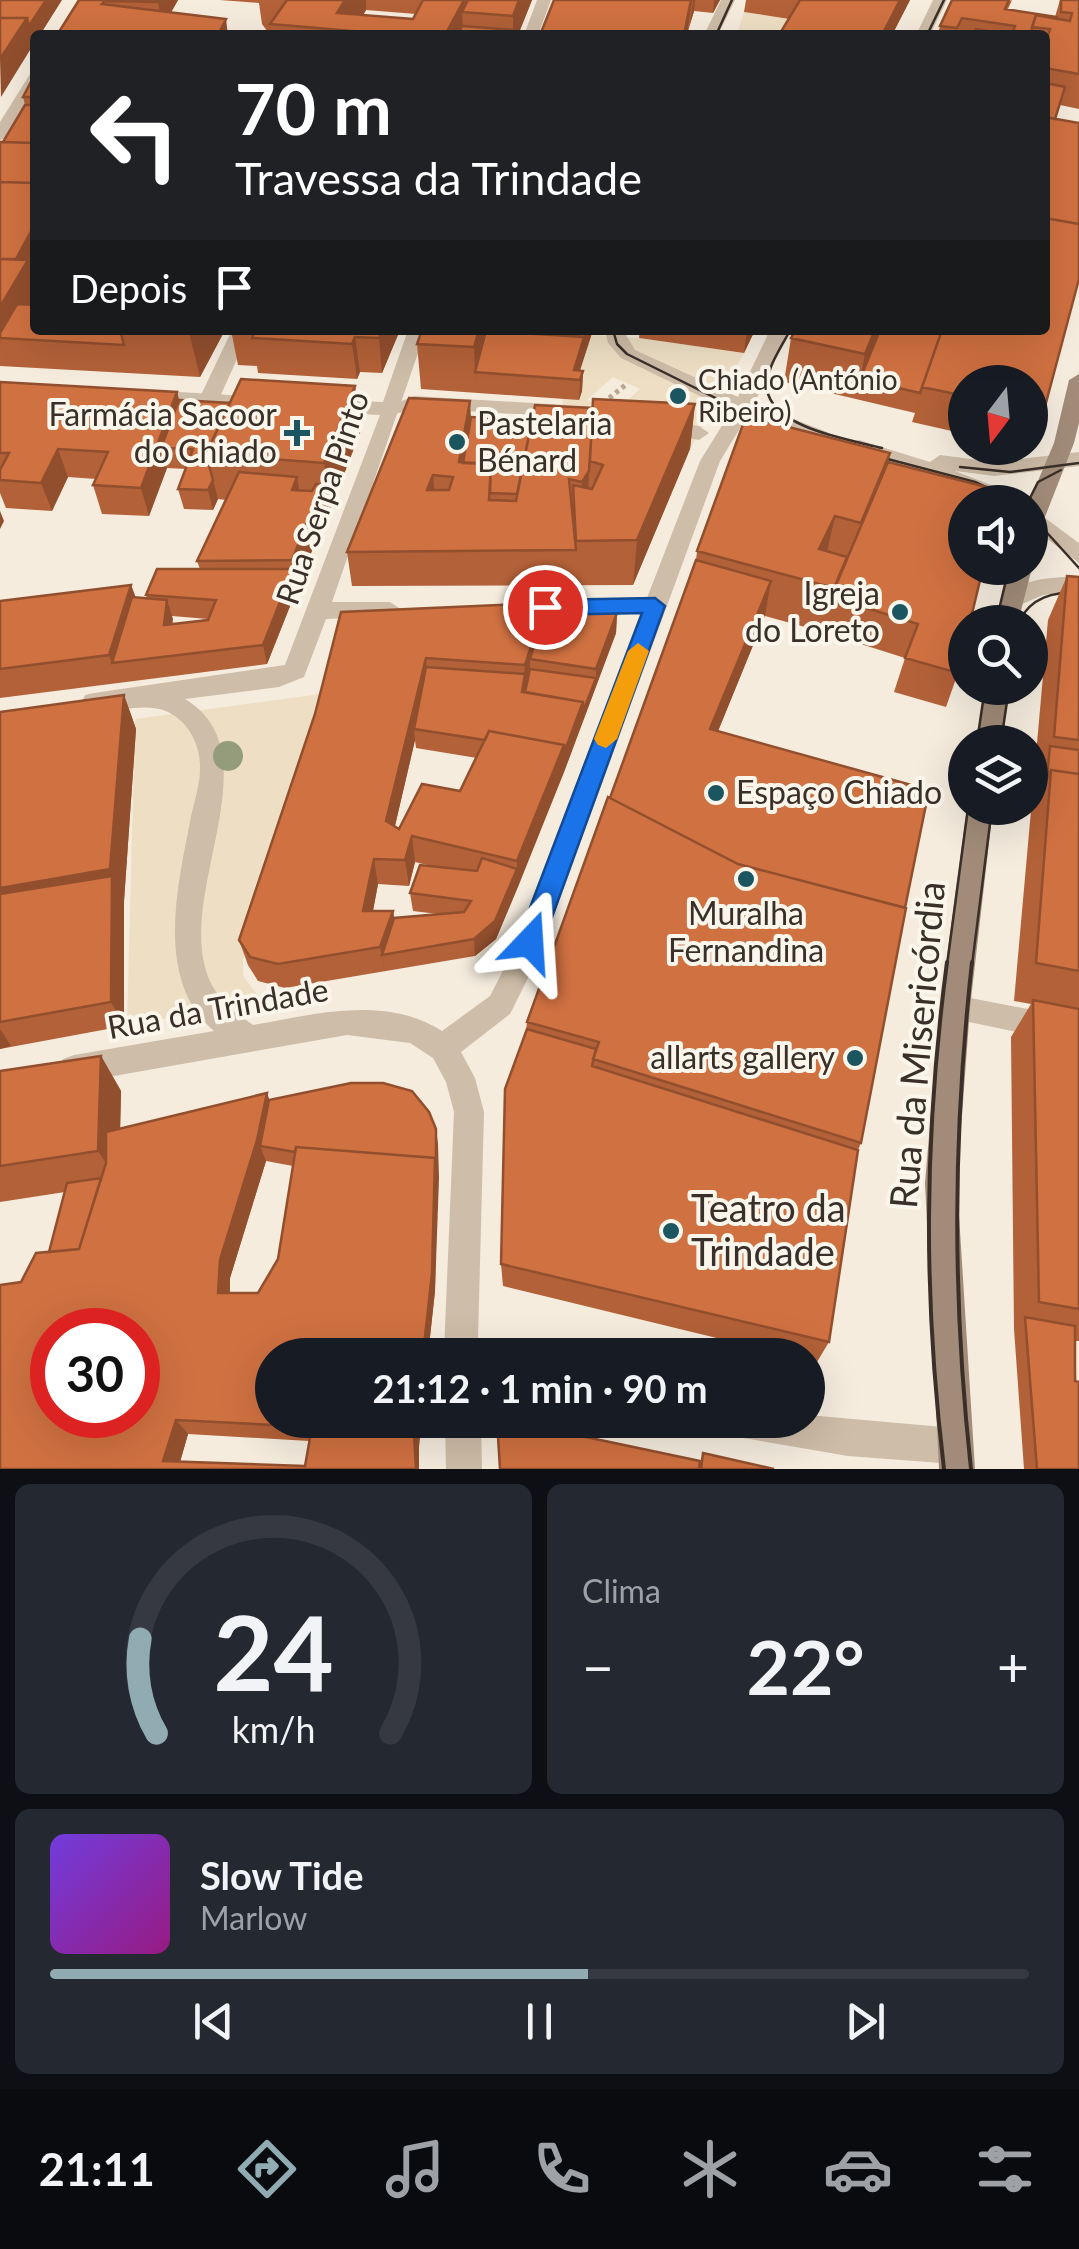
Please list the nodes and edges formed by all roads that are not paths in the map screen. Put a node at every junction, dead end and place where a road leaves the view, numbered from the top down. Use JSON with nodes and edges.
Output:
{"nodes":[{"id":1,"x":544,"y":0,"type":"edge"},
{"id":2,"x":940,"y":0,"type":"edge"},
{"id":3,"x":725,"y":5,"type":"edge"},
{"id":4,"x":533,"y":30,"type":"edge"},
{"id":5,"x":713,"y":30,"type":"edge"},
{"id":6,"x":925,"y":30,"type":"edge"},
{"id":7,"x":30,"y":85,"type":"edge"},
{"id":8,"x":0,"y":135,"type":"edge"},
{"id":9,"x":239,"y":335,"type":"edge"},
{"id":10,"x":415,"y":335,"type":"edge"},
{"id":11,"x":615,"y":335,"type":"edge"},
{"id":12,"x":777,"y":335,"type":"edge"},
{"id":13,"x":1079,"y":380,"type":"edge"},
{"id":14,"x":132,"y":395,"type":"edge"},
{"id":15,"x":209,"y":400,"type":"junction"},
{"id":16,"x":743,"y":407,"type":"junction"},
{"id":17,"x":392,"y":410,"type":"junction"},
{"id":18,"x":590,"y":410,"type":"edge"},
{"id":19,"x":640,"y":424,"type":"edge"},
{"id":20,"x":710,"y":437,"type":"junction"},
{"id":21,"x":1072,"y":451,"type":"edge"},
{"id":22,"x":891,"y":455,"type":"junction"},
{"id":23,"x":1053,"y":465,"type":"junction"},
{"id":24,"x":959,"y":485,"type":"edge"},
{"id":25,"x":1043,"y":485,"type":"edge"},
{"id":26,"x":1048,"y":531,"type":"edge"},
{"id":27,"x":1079,"y":555,"type":"edge"},
{"id":28,"x":1079,"y":584,"type":"edge"},
{"id":29,"x":1017,"y":605,"type":"edge"},
{"id":30,"x":655,"y":606,"type":"junction"},
{"id":31,"x":485,"y":608,"type":"edge"},
{"id":32,"x":406,"y":610,"type":"edge"},
{"id":33,"x":319,"y":611,"type":"junction"},
{"id":34,"x":125,"y":698,"type":"junction"},
{"id":35,"x":72,"y":705,"type":"edge"},
{"id":36,"x":978,"y":825,"type":"edge"},
{"id":37,"x":955,"y":1008,"type":"junction"},
{"id":38,"x":1079,"y":1032,"type":"edge"},
{"id":39,"x":247,"y":1037,"type":"junction"},
{"id":40,"x":443,"y":1048,"type":"junction"},
{"id":41,"x":53,"y":1072,"type":"edge"},
{"id":42,"x":466,"y":1338,"type":"edge"},
{"id":43,"x":825,"y":1437,"type":"edge"},
{"id":44,"x":463,"y":1438,"type":"edge"},
{"id":45,"x":955,"y":1457,"type":"edge"},
{"id":46,"x":464,"y":1469,"type":"edge"}],
"edges":[{"from":1,"to":4,"type":"street"},
{"from":2,"to":6,"type":"street"},
{"from":3,"to":5,"type":"street"},
{"from":7,"to":8,"type":"street"},
{"from":9,"to":15,"type":"street"},
{"from":10,"to":17,"type":"street","name":"Rua Serpa Pinto"},
{"from":11,"to":16,"type":"street"},
{"from":12,"to":16,"type":"street"},
{"from":13,"to":21,"type":"main road"},
{"from":14,"to":15,"type":"street"},
{"from":15,"to":17,"type":"street"},
{"from":16,"to":20,"type":"street"},
{"from":16,"to":22,"type":"street"},
{"from":17,"to":18,"type":"street"},
{"from":17,"to":33,"type":"street","name":"Rua Serpa Pinto"},
{"from":19,"to":20,"type":"street"},
{"from":20,"to":30,"type":"street"},
{"from":21,"to":23,"type":"street"},
{"from":22,"to":23,"type":"street"},
{"from":22,"to":24,"type":"street"},
{"from":23,"to":25,"type":"main road"},
{"from":26,"to":27,"type":"street"},
{"from":28,"to":29,"type":"street"},
{"from":30,"to":31,"type":"street"},
{"from":30,"to":40,"type":"street"},
{"from":32,"to":33,"type":"street"},
{"from":33,"to":34,"type":"street","name":"Rua Serpa Pinto"},
{"from":34,"to":35,"type":"street"},
{"from":34,"to":39,"type":"street"},
{"from":36,"to":37,"type":"main road","name":"Rua da Misericórdia"},
{"from":37,"to":38,"type":"street"},
{"from":37,"to":45,"type":"main road","name":"Rua da Misericórdia"},
{"from":39,"to":40,"type":"street","name":"Rua da Trindade"},
{"from":39,"to":41,"type":"street","name":"Rua da Trindade"},
{"from":40,"to":42,"type":"street"},
{"from":43,"to":45,"type":"street"},
{"from":44,"to":46,"type":"street"}]}
